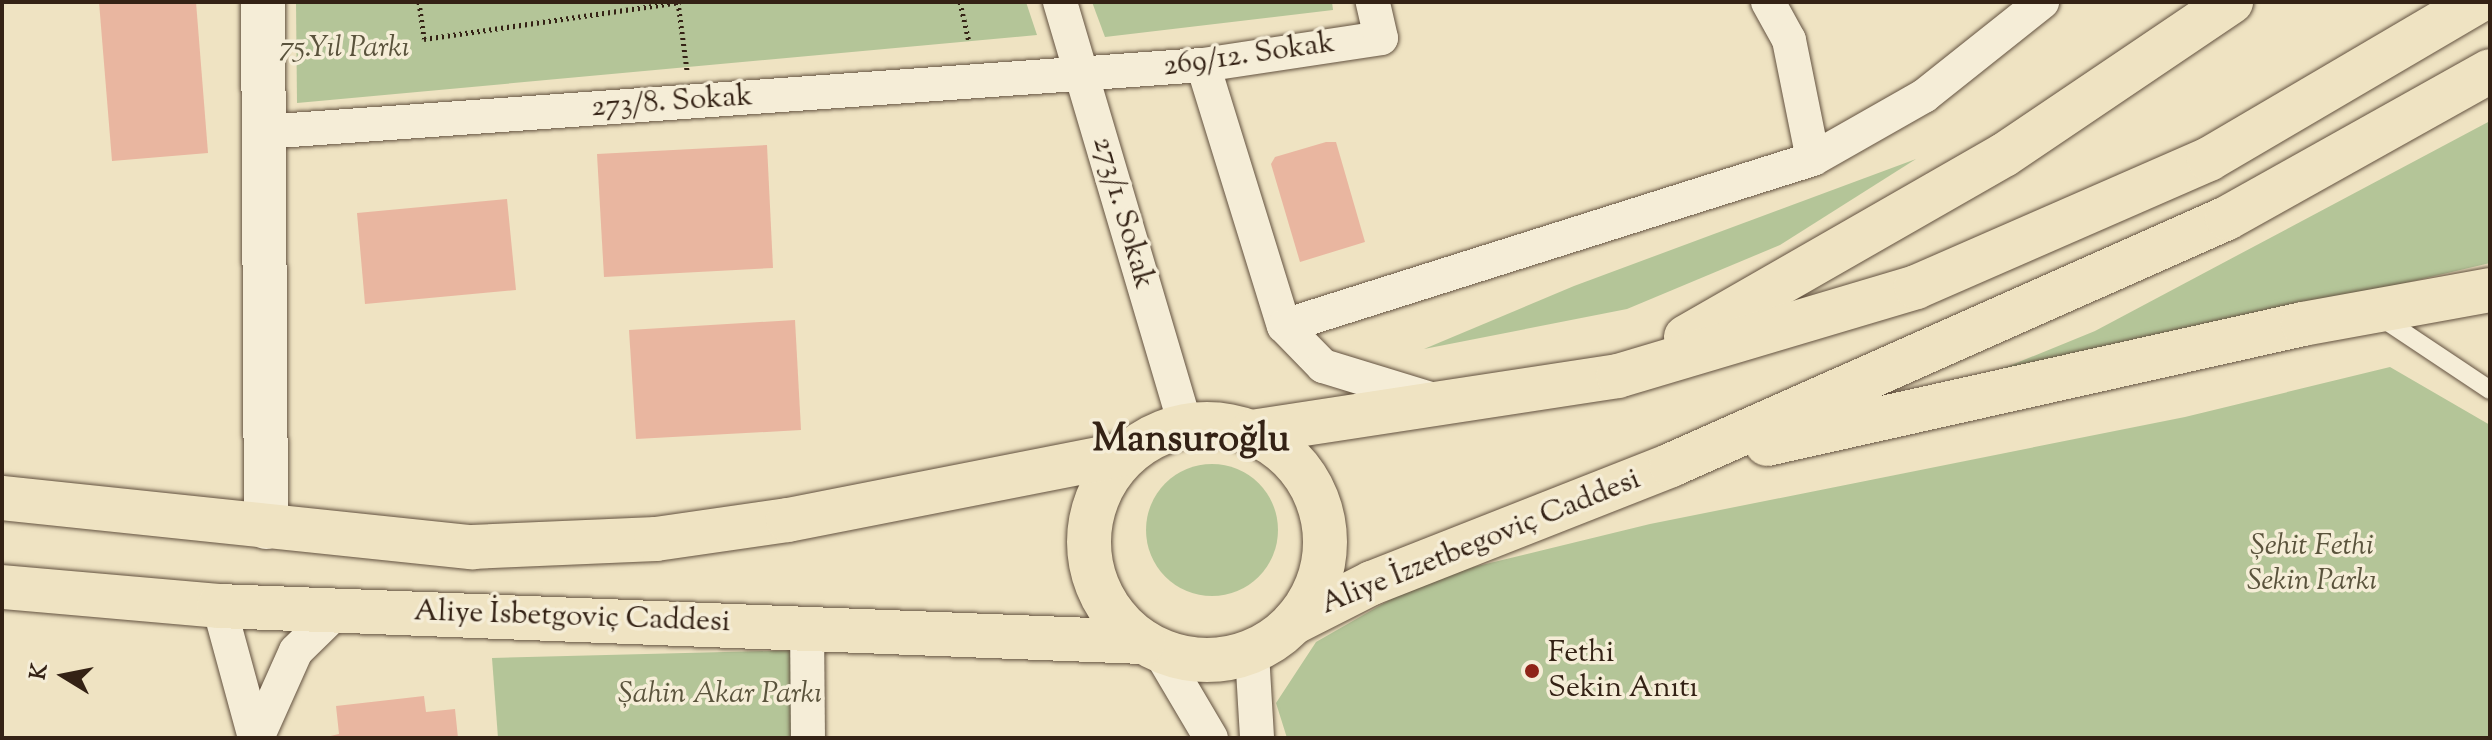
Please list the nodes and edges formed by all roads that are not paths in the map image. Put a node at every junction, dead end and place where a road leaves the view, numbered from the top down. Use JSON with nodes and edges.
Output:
{"nodes":[{"id":1,"x":263,"y":2,"type":"edge"},
{"id":2,"x":1060,"y":2,"type":"edge"},
{"id":3,"x":1373,"y":2,"type":"edge"},
{"id":4,"x":1768,"y":2,"type":"edge"},
{"id":5,"x":2042,"y":2,"type":"edge"},
{"id":6,"x":2231,"y":2,"type":"edge"},
{"id":7,"x":2477,"y":2,"type":"edge"},
{"id":8,"x":1203,"y":65,"type":"junction"},
{"id":9,"x":2490,"y":71,"type":"edge"},
{"id":10,"x":1081,"y":74,"type":"junction"},
{"id":11,"x":263,"y":132,"type":"junction"},
{"id":12,"x":1813,"y":159,"type":"junction"},
{"id":13,"x":2490,"y":290,"type":"edge"},
{"id":14,"x":2372,"y":312,"type":"junction"},
{"id":15,"x":1284,"y":326,"type":"junction"},
{"id":16,"x":1618,"y":376,"type":"junction"},
{"id":17,"x":2490,"y":390,"type":"edge"},
{"id":18,"x":1442,"y":402,"type":"junction"},
{"id":19,"x":1185,"y":425,"type":"junction"},
{"id":20,"x":1252,"y":432,"type":"junction"},
{"id":21,"x":1128,"y":453,"type":"junction"},
{"id":22,"x":1671,"y":465,"type":"junction"},
{"id":23,"x":2,"y":498,"type":"edge"},
{"id":24,"x":266,"y":527,"type":"junction"},
{"id":25,"x":2,"y":587,"type":"edge"},
{"id":26,"x":219,"y":606,"type":"junction"},
{"id":27,"x":338,"y":610,"type":"junction"},
{"id":28,"x":1293,"y":623,"type":"junction"},
{"id":29,"x":807,"y":625,"type":"junction"},
{"id":30,"x":1151,"y":646,"type":"junction"},
{"id":31,"x":1252,"y":653,"type":"junction"},
{"id":32,"x":256,"y":738,"type":"edge"},
{"id":33,"x":808,"y":738,"type":"edge"},
{"id":34,"x":1211,"y":738,"type":"edge"},
{"id":35,"x":1257,"y":738,"type":"edge"}],
"edges":[{"from":1,"to":11,"type":"street"},
{"from":2,"to":10,"type":"street","name":"273/1. Sokak"},
{"from":3,"to":8,"type":"street","name":"269/12. Sokak"},
{"from":4,"to":12,"type":"street"},
{"from":5,"to":12,"type":"street"},
{"from":6,"to":16,"type":"main road"},
{"from":7,"to":16,"type":"main road"},
{"from":8,"to":10,"type":"street","name":"269/12. Sokak"},
{"from":8,"to":15,"type":"street"},
{"from":9,"to":22,"type":"main road"},
{"from":10,"to":11,"type":"street","name":"273/8. Sokak"},
{"from":10,"to":19,"type":"street","name":"273/1. Sokak"},
{"from":11,"to":24,"type":"street"},
{"from":12,"to":15,"type":"street"},
{"from":13,"to":14,"type":"main road"},
{"from":14,"to":17,"type":"lane"},
{"from":14,"to":22,"type":"main road"},
{"from":15,"to":18,"type":"street"},
{"from":16,"to":18,"type":"main road"},
{"from":18,"to":20,"type":"main road"},
{"from":19,"to":20,"type":"main road"},
{"from":19,"to":21,"type":"main road"},
{"from":20,"to":28,"type":"main road"},
{"from":21,"to":24,"type":"main road"},
{"from":21,"to":30,"type":"main road"},
{"from":22,"to":28,"type":"main road","name":"Aliye İzzetbegoviç Caddesi"},
{"from":23,"to":24,"type":"main road"},
{"from":25,"to":26,"type":"main road","name":"Aliye İsbetgoviç Caddesi"},
{"from":26,"to":27,"type":"main road","name":"Aliye İsbetgoviç Caddesi"},
{"from":26,"to":32,"type":"street"},
{"from":27,"to":29,"type":"main road","name":"Aliye İsbetgoviç Caddesi"},
{"from":27,"to":32,"type":"street"},
{"from":28,"to":31,"type":"main road"},
{"from":29,"to":30,"type":"main road","name":"Aliye İsbetgoviç Caddesi"},
{"from":29,"to":33,"type":"street"},
{"from":30,"to":31,"type":"main road"},
{"from":30,"to":34,"type":"street"},
{"from":31,"to":35,"type":"street"}]}
